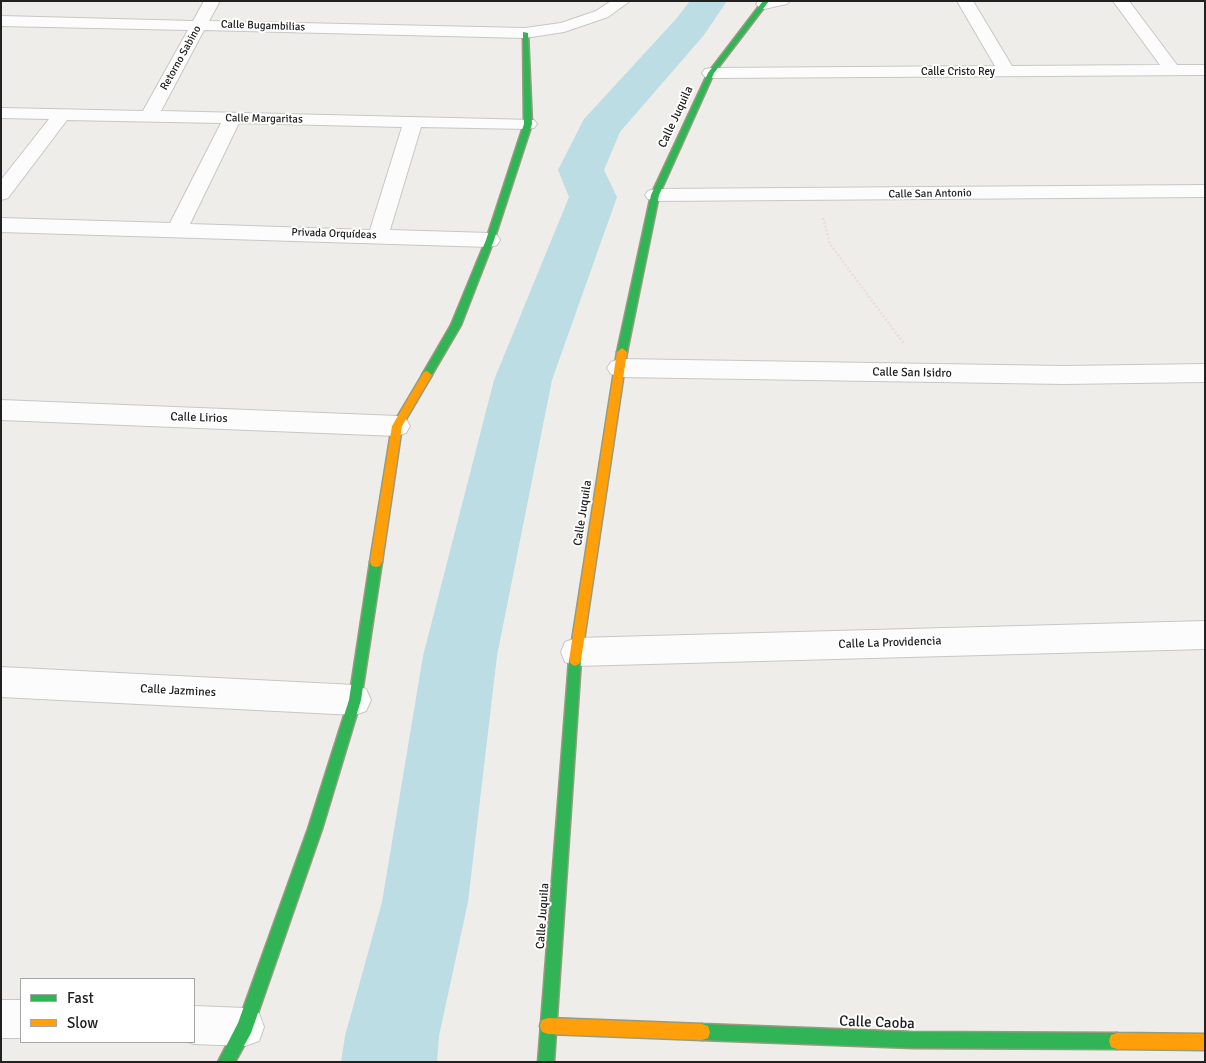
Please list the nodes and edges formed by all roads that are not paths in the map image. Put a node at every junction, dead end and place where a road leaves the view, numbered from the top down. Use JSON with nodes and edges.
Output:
{"nodes":[{"id":1,"x":212,"y":1,"type":"edge"},
{"id":2,"x":622,"y":1,"type":"edge"},
{"id":3,"x":782,"y":1,"type":"edge"},
{"id":4,"x":965,"y":1,"type":"edge"},
{"id":5,"x":1121,"y":1,"type":"edge"},
{"id":6,"x":765,"y":3,"type":"edge"},
{"id":7,"x":1,"y":21,"type":"edge"},
{"id":8,"x":199,"y":25,"type":"junction"},
{"id":9,"x":525,"y":33,"type":"junction"},
{"id":10,"x":1172,"y":70,"type":"junction"},
{"id":11,"x":1205,"y":70,"type":"edge"},
{"id":12,"x":1007,"y":72,"type":"junction"},
{"id":13,"x":711,"y":73,"type":"junction"},
{"id":14,"x":1,"y":113,"type":"edge"},
{"id":15,"x":62,"y":114,"type":"junction"},
{"id":16,"x":150,"y":115,"type":"junction"},
{"id":17,"x":232,"y":119,"type":"junction"},
{"id":18,"x":413,"y":122,"type":"junction"},
{"id":19,"x":528,"y":124,"type":"junction"},
{"id":20,"x":1205,"y":191,"type":"edge"},
{"id":21,"x":1,"y":194,"type":"edge"},
{"id":22,"x":655,"y":195,"type":"junction"},
{"id":23,"x":1,"y":225,"type":"edge"},
{"id":24,"x":178,"y":229,"type":"junction"},
{"id":25,"x":378,"y":236,"type":"junction"},
{"id":26,"x":490,"y":240,"type":"junction"},
{"id":27,"x":619,"y":368,"type":"junction"},
{"id":28,"x":1205,"y":373,"type":"edge"},
{"id":29,"x":1,"y":410,"type":"edge"},
{"id":30,"x":397,"y":426,"type":"junction"},
{"id":31,"x":1205,"y":635,"type":"edge"},
{"id":32,"x":576,"y":652,"type":"junction"},
{"id":33,"x":1,"y":682,"type":"edge"},
{"id":34,"x":355,"y":700,"type":"junction"},
{"id":35,"x":1,"y":1019,"type":"edge"},
{"id":36,"x":20,"y":1019,"type":"edge"},
{"id":37,"x":195,"y":1025,"type":"edge"},
{"id":38,"x":245,"y":1026,"type":"junction"},
{"id":39,"x":548,"y":1026,"type":"junction"},
{"id":40,"x":1205,"y":1042,"type":"edge"},
{"id":41,"x":915,"y":1051,"type":"edge"},
{"id":42,"x":226,"y":1062,"type":"edge"},
{"id":43,"x":546,"y":1062,"type":"edge"}],
"edges":[{"from":1,"to":8,"type":"street","name":"Retorno Sabino"},
{"from":2,"to":9,"type":"street","name":"Calle Bugambilias"},
{"from":3,"to":6,"type":"street"},
{"from":4,"to":12,"type":"street"},
{"from":5,"to":10,"type":"street"},
{"from":6,"to":13,"type":"street","name":"Calle Juquila"},
{"from":7,"to":8,"type":"street","name":"Calle Bugambilias"},
{"from":8,"to":9,"type":"street","name":"Calle Bugambilias"},
{"from":8,"to":16,"type":"street","name":"Retorno Sabino"},
{"from":9,"to":19,"type":"street"},
{"from":10,"to":11,"type":"street","name":"Calle Cristo Rey"},
{"from":10,"to":12,"type":"street","name":"Calle Cristo Rey"},
{"from":12,"to":13,"type":"street","name":"Calle Cristo Rey"},
{"from":13,"to":22,"type":"street","name":"Calle Juquila"},
{"from":14,"to":15,"type":"street","name":"Calle Margaritas"},
{"from":15,"to":16,"type":"street","name":"Calle Margaritas"},
{"from":15,"to":21,"type":"street"},
{"from":16,"to":17,"type":"street","name":"Calle Margaritas"},
{"from":17,"to":18,"type":"street","name":"Calle Margaritas"},
{"from":17,"to":24,"type":"street"},
{"from":18,"to":19,"type":"street","name":"Calle Margaritas"},
{"from":18,"to":25,"type":"street"},
{"from":19,"to":26,"type":"street"},
{"from":20,"to":22,"type":"street","name":"Calle San Antonio"},
{"from":22,"to":27,"type":"street","name":"Calle Juquila"},
{"from":23,"to":24,"type":"street","name":"Privada Orquídeas"},
{"from":24,"to":25,"type":"street","name":"Privada Orquídeas"},
{"from":25,"to":26,"type":"street","name":"Privada Orquídeas"},
{"from":26,"to":30,"type":"street"},
{"from":27,"to":28,"type":"street","name":"Calle San Isidro"},
{"from":27,"to":32,"type":"street","name":"Calle Juquila"},
{"from":29,"to":30,"type":"street","name":"Calle Lirios"},
{"from":30,"to":34,"type":"street"},
{"from":31,"to":32,"type":"street","name":"Calle La Providencia"},
{"from":32,"to":39,"type":"street","name":"Calle Juquila"},
{"from":33,"to":34,"type":"street","name":"Calle Jazmines"},
{"from":34,"to":38,"type":"street"},
{"from":35,"to":36,"type":"street"},
{"from":37,"to":38,"type":"street"},
{"from":38,"to":42,"type":"street"},
{"from":39,"to":41,"type":"street","name":"Calle Caoba"},
{"from":39,"to":43,"type":"street","name":"Calle Juquila"},
{"from":40,"to":41,"type":"street","name":"Calle Caoba"}]}
